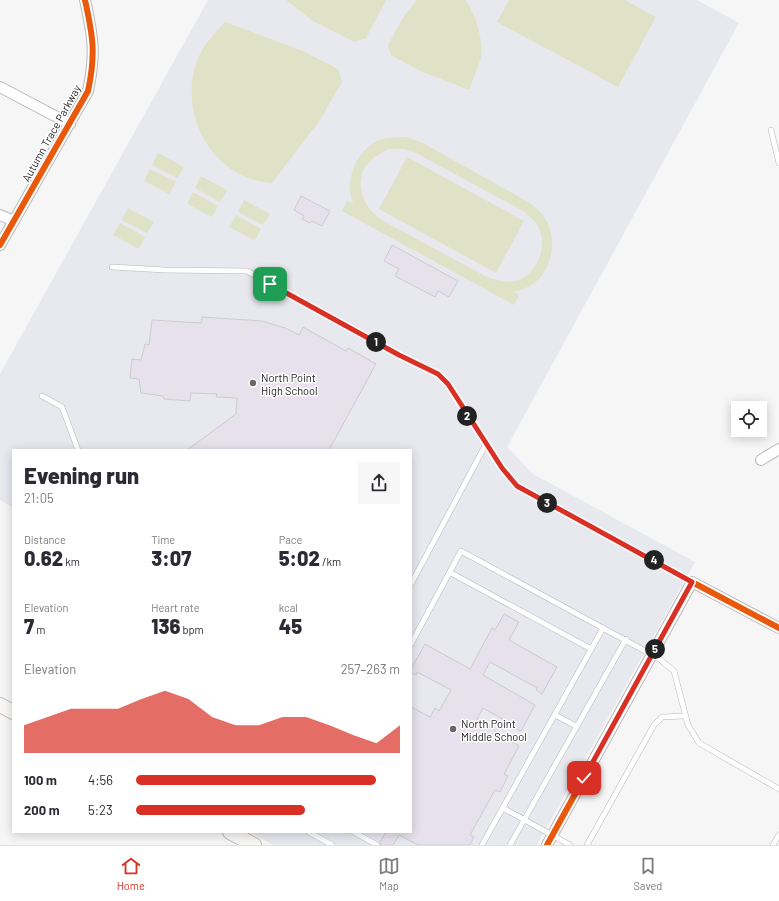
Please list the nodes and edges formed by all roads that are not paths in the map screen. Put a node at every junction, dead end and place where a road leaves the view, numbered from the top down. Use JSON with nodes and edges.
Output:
{"nodes":[{"id":1,"x":86,"y":0,"type":"edge"},
{"id":2,"x":0,"y":87,"type":"edge"},
{"id":3,"x":70,"y":124,"type":"junction"},
{"id":4,"x":771,"y":130,"type":"dead end"},
{"id":5,"x":779,"y":163,"type":"edge"},
{"id":6,"x":0,"y":214,"type":"edge"},
{"id":7,"x":14,"y":221,"type":"junction"},
{"id":8,"x":0,"y":245,"type":"edge"},
{"id":9,"x":112,"y":267,"type":"dead end"},
{"id":10,"x":42,"y":396,"type":"dead end"},
{"id":11,"x":486,"y":444,"type":"junction"},
{"id":12,"x":78,"y":449,"type":"edge"},
{"id":13,"x":779,"y":449,"type":"edge"},
{"id":14,"x":761,"y":460,"type":"dead end"},
{"id":15,"x":451,"y":573,"type":"junction"},
{"id":16,"x":412,"y":582,"type":"edge"},
{"id":17,"x":692,"y":582,"type":"junction"},
{"id":18,"x":603,"y":628,"type":"junction"},
{"id":19,"x":779,"y":628,"type":"edge"},
{"id":20,"x":626,"y":639,"type":"junction"},
{"id":21,"x":412,"y":642,"type":"edge"},
{"id":22,"x":592,"y":649,"type":"junction"},
{"id":23,"x":652,"y":654,"type":"junction"},
{"id":24,"x":0,"y":705,"type":"edge"},
{"id":25,"x":12,"y":711,"type":"edge"},
{"id":26,"x":555,"y":715,"type":"junction"},
{"id":27,"x":685,"y":716,"type":"junction"},
{"id":28,"x":576,"y":726,"type":"junction"},
{"id":29,"x":779,"y":789,"type":"edge"},
{"id":30,"x":503,"y":808,"type":"junction"},
{"id":31,"x":524,"y":819,"type":"junction"},
{"id":32,"x":232,"y":833,"type":"edge"},
{"id":33,"x":311,"y":833,"type":"edge"},
{"id":34,"x":356,"y":833,"type":"edge"},
{"id":35,"x":553,"y":834,"type":"junction"},
{"id":36,"x":779,"y":835,"type":"edge"},
{"id":37,"x":254,"y":845,"type":"edge"},
{"id":38,"x":332,"y":845,"type":"edge"},
{"id":39,"x":377,"y":845,"type":"edge"},
{"id":40,"x":482,"y":845,"type":"edge"},
{"id":41,"x":510,"y":845,"type":"edge"},
{"id":42,"x":547,"y":845,"type":"edge"},
{"id":43,"x":570,"y":845,"type":"edge"},
{"id":44,"x":587,"y":845,"type":"edge"},
{"id":45,"x":773,"y":845,"type":"edge"}],
"edges":[{"from":1,"to":3,"type":"street","name":"Autumn Trace Parkway"},
{"from":2,"to":3,"type":"street"},
{"from":3,"to":7,"type":"street","name":"Autumn Trace Parkway"},
{"from":4,"to":5,"type":"lane"},
{"from":6,"to":7,"type":"street"},
{"from":7,"to":8,"type":"street","name":"Autumn Trace Parkway"},
{"from":9,"to":11,"type":"lane"},
{"from":10,"to":12,"type":"lane"},
{"from":11,"to":16,"type":"lane"},
{"from":11,"to":17,"type":"lane"},
{"from":13,"to":14,"type":"street"},
{"from":15,"to":18,"type":"lane"},
{"from":15,"to":21,"type":"lane"},
{"from":15,"to":22,"type":"lane"},
{"from":17,"to":19,"type":"street"},
{"from":17,"to":23,"type":"street"},
{"from":18,"to":20,"type":"lane"},
{"from":18,"to":22,"type":"lane"},
{"from":20,"to":23,"type":"lane"},
{"from":20,"to":28,"type":"lane"},
{"from":22,"to":26,"type":"lane"},
{"from":23,"to":27,"type":"lane"},
{"from":23,"to":35,"type":"street"},
{"from":24,"to":25,"type":"street"},
{"from":26,"to":28,"type":"lane"},
{"from":26,"to":30,"type":"lane"},
{"from":27,"to":29,"type":"lane"},
{"from":27,"to":44,"type":"lane"},
{"from":28,"to":31,"type":"lane"},
{"from":30,"to":31,"type":"lane"},
{"from":30,"to":40,"type":"lane"},
{"from":31,"to":35,"type":"lane"},
{"from":31,"to":41,"type":"lane"},
{"from":32,"to":37,"type":"street"},
{"from":33,"to":38,"type":"lane"},
{"from":34,"to":39,"type":"lane"},
{"from":35,"to":42,"type":"street"},
{"from":35,"to":43,"type":"lane"},
{"from":36,"to":45,"type":"lane"}]}
